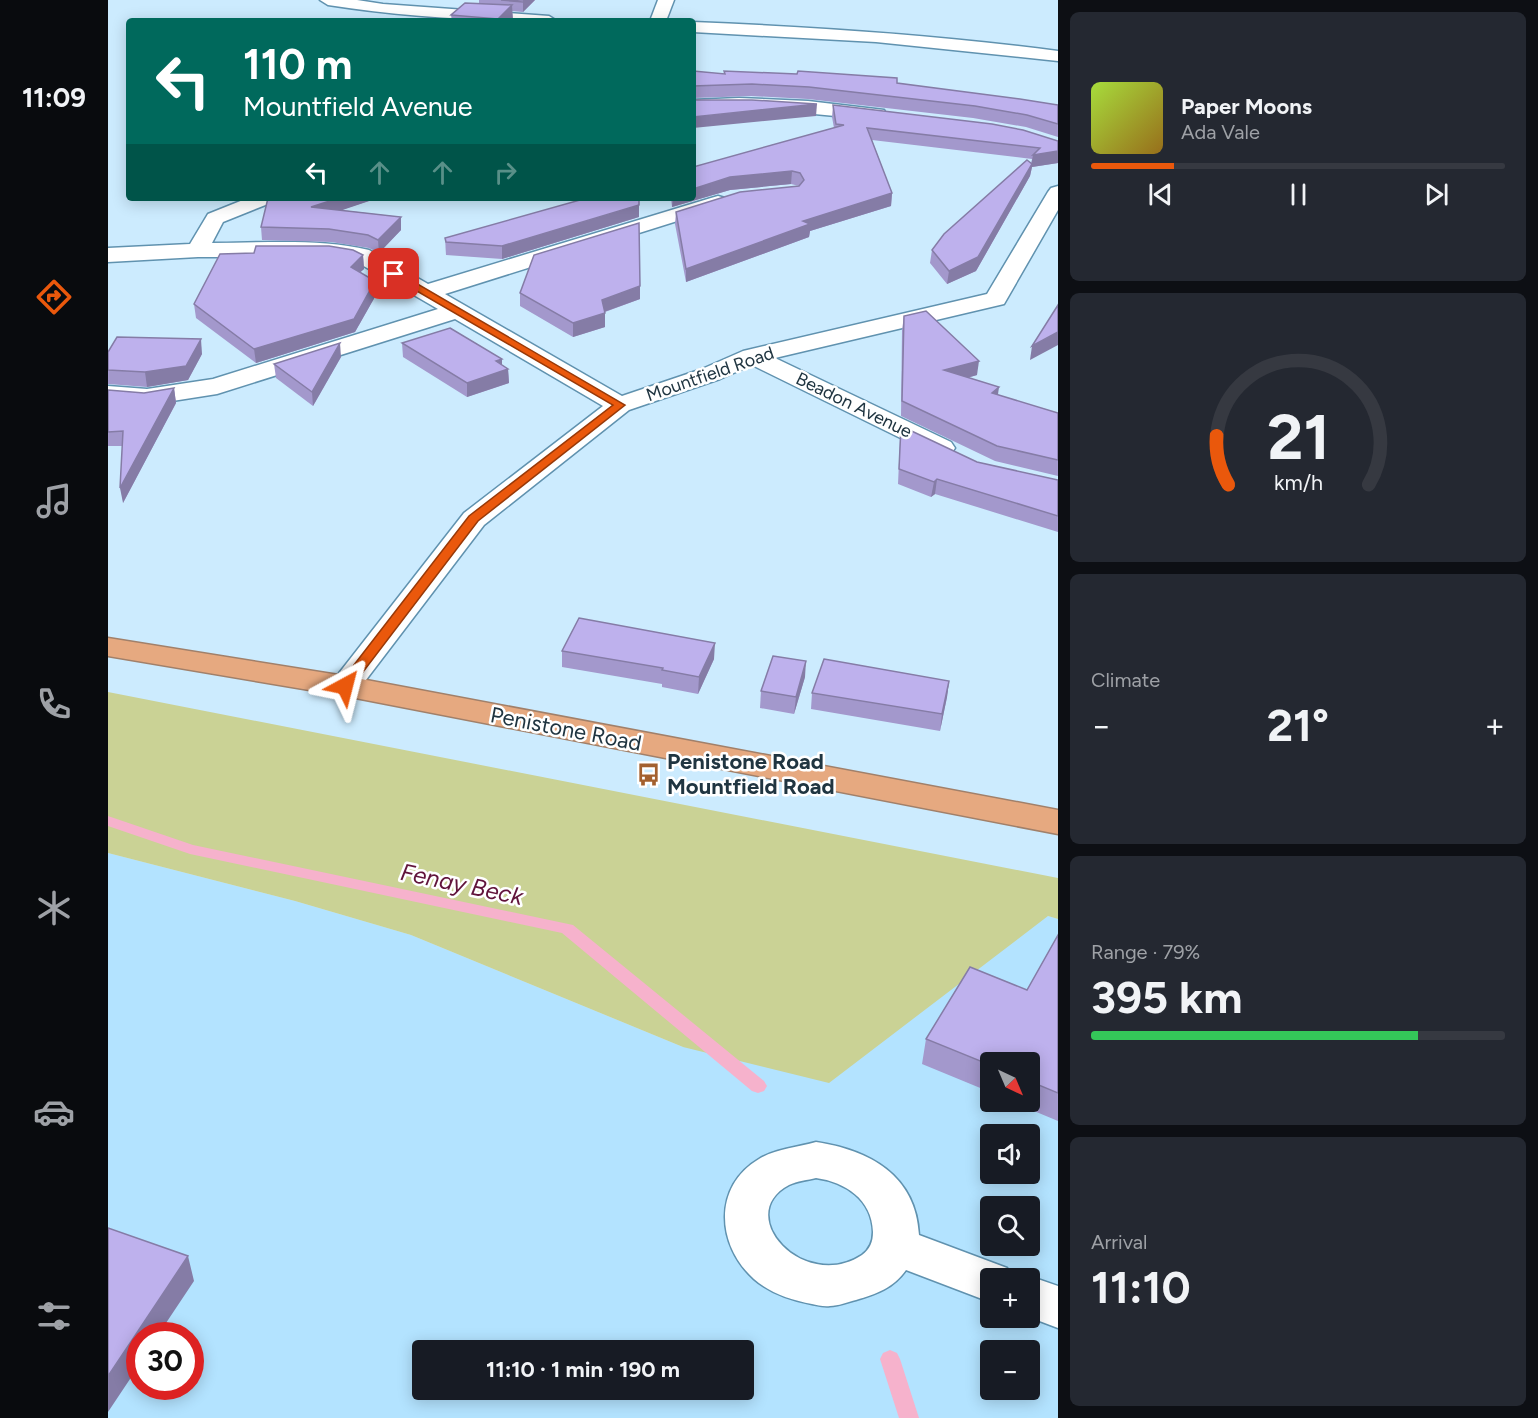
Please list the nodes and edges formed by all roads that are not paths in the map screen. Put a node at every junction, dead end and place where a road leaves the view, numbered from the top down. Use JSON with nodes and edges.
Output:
{"nodes":[{"id":1,"x":328,"y":0,"type":"edge"},
{"id":2,"x":666,"y":0,"type":"edge"},
{"id":3,"x":508,"y":18,"type":"edge"},
{"id":4,"x":659,"y":18,"type":"edge"},
{"id":5,"x":696,"y":27,"type":"edge"},
{"id":6,"x":1058,"y":56,"type":"edge"},
{"id":7,"x":696,"y":105,"type":"edge"},
{"id":8,"x":892,"y":116,"type":"edge"},
{"id":9,"x":1058,"y":192,"type":"edge"},
{"id":10,"x":737,"y":196,"type":"edge"},
{"id":11,"x":258,"y":201,"type":"edge"},
{"id":12,"x":198,"y":250,"type":"junction"},
{"id":13,"x":108,"y":255,"type":"edge"},
{"id":14,"x":427,"y":292,"type":"junction"},
{"id":15,"x":457,"y":311,"type":"junction"},
{"id":16,"x":752,"y":356,"type":"junction"},
{"id":17,"x":108,"y":394,"type":"edge"},
{"id":18,"x":620,"y":405,"type":"junction"},
{"id":19,"x":964,"y":459,"type":"edge"},
{"id":20,"x":108,"y":647,"type":"edge"},
{"id":21,"x":345,"y":686,"type":"junction"},
{"id":22,"x":1058,"y":822,"type":"edge"},
{"id":23,"x":895,"y":1246,"type":"dead end"},
{"id":24,"x":980,"y":1278,"type":"edge"},
{"id":25,"x":1040,"y":1300,"type":"edge"},
{"id":26,"x":1058,"y":1307,"type":"edge"}],
"edges":[{"from":1,"to":3,"type":"street"},
{"from":2,"to":4,"type":"street"},
{"from":5,"to":6,"type":"street"},
{"from":7,"to":8,"type":"street"},
{"from":9,"to":16,"type":"street","name":"Mountfield Road"},
{"from":10,"to":14,"type":"street"},
{"from":11,"to":12,"type":"street"},
{"from":12,"to":13,"type":"street"},
{"from":12,"to":14,"type":"street"},
{"from":14,"to":15,"type":"street"},
{"from":15,"to":17,"type":"street"},
{"from":15,"to":18,"type":"street"},
{"from":16,"to":18,"type":"street","name":"Mountfield Road"},
{"from":16,"to":19,"type":"street","name":"Beadon Avenue"},
{"from":18,"to":21,"type":"street","name":"Mountfield Road"},
{"from":20,"to":21,"type":"highway","name":"Penistone Road"},
{"from":21,"to":22,"type":"highway","name":"Penistone Road"},
{"from":23,"to":24,"type":"street"},
{"from":25,"to":26,"type":"street"}]}
